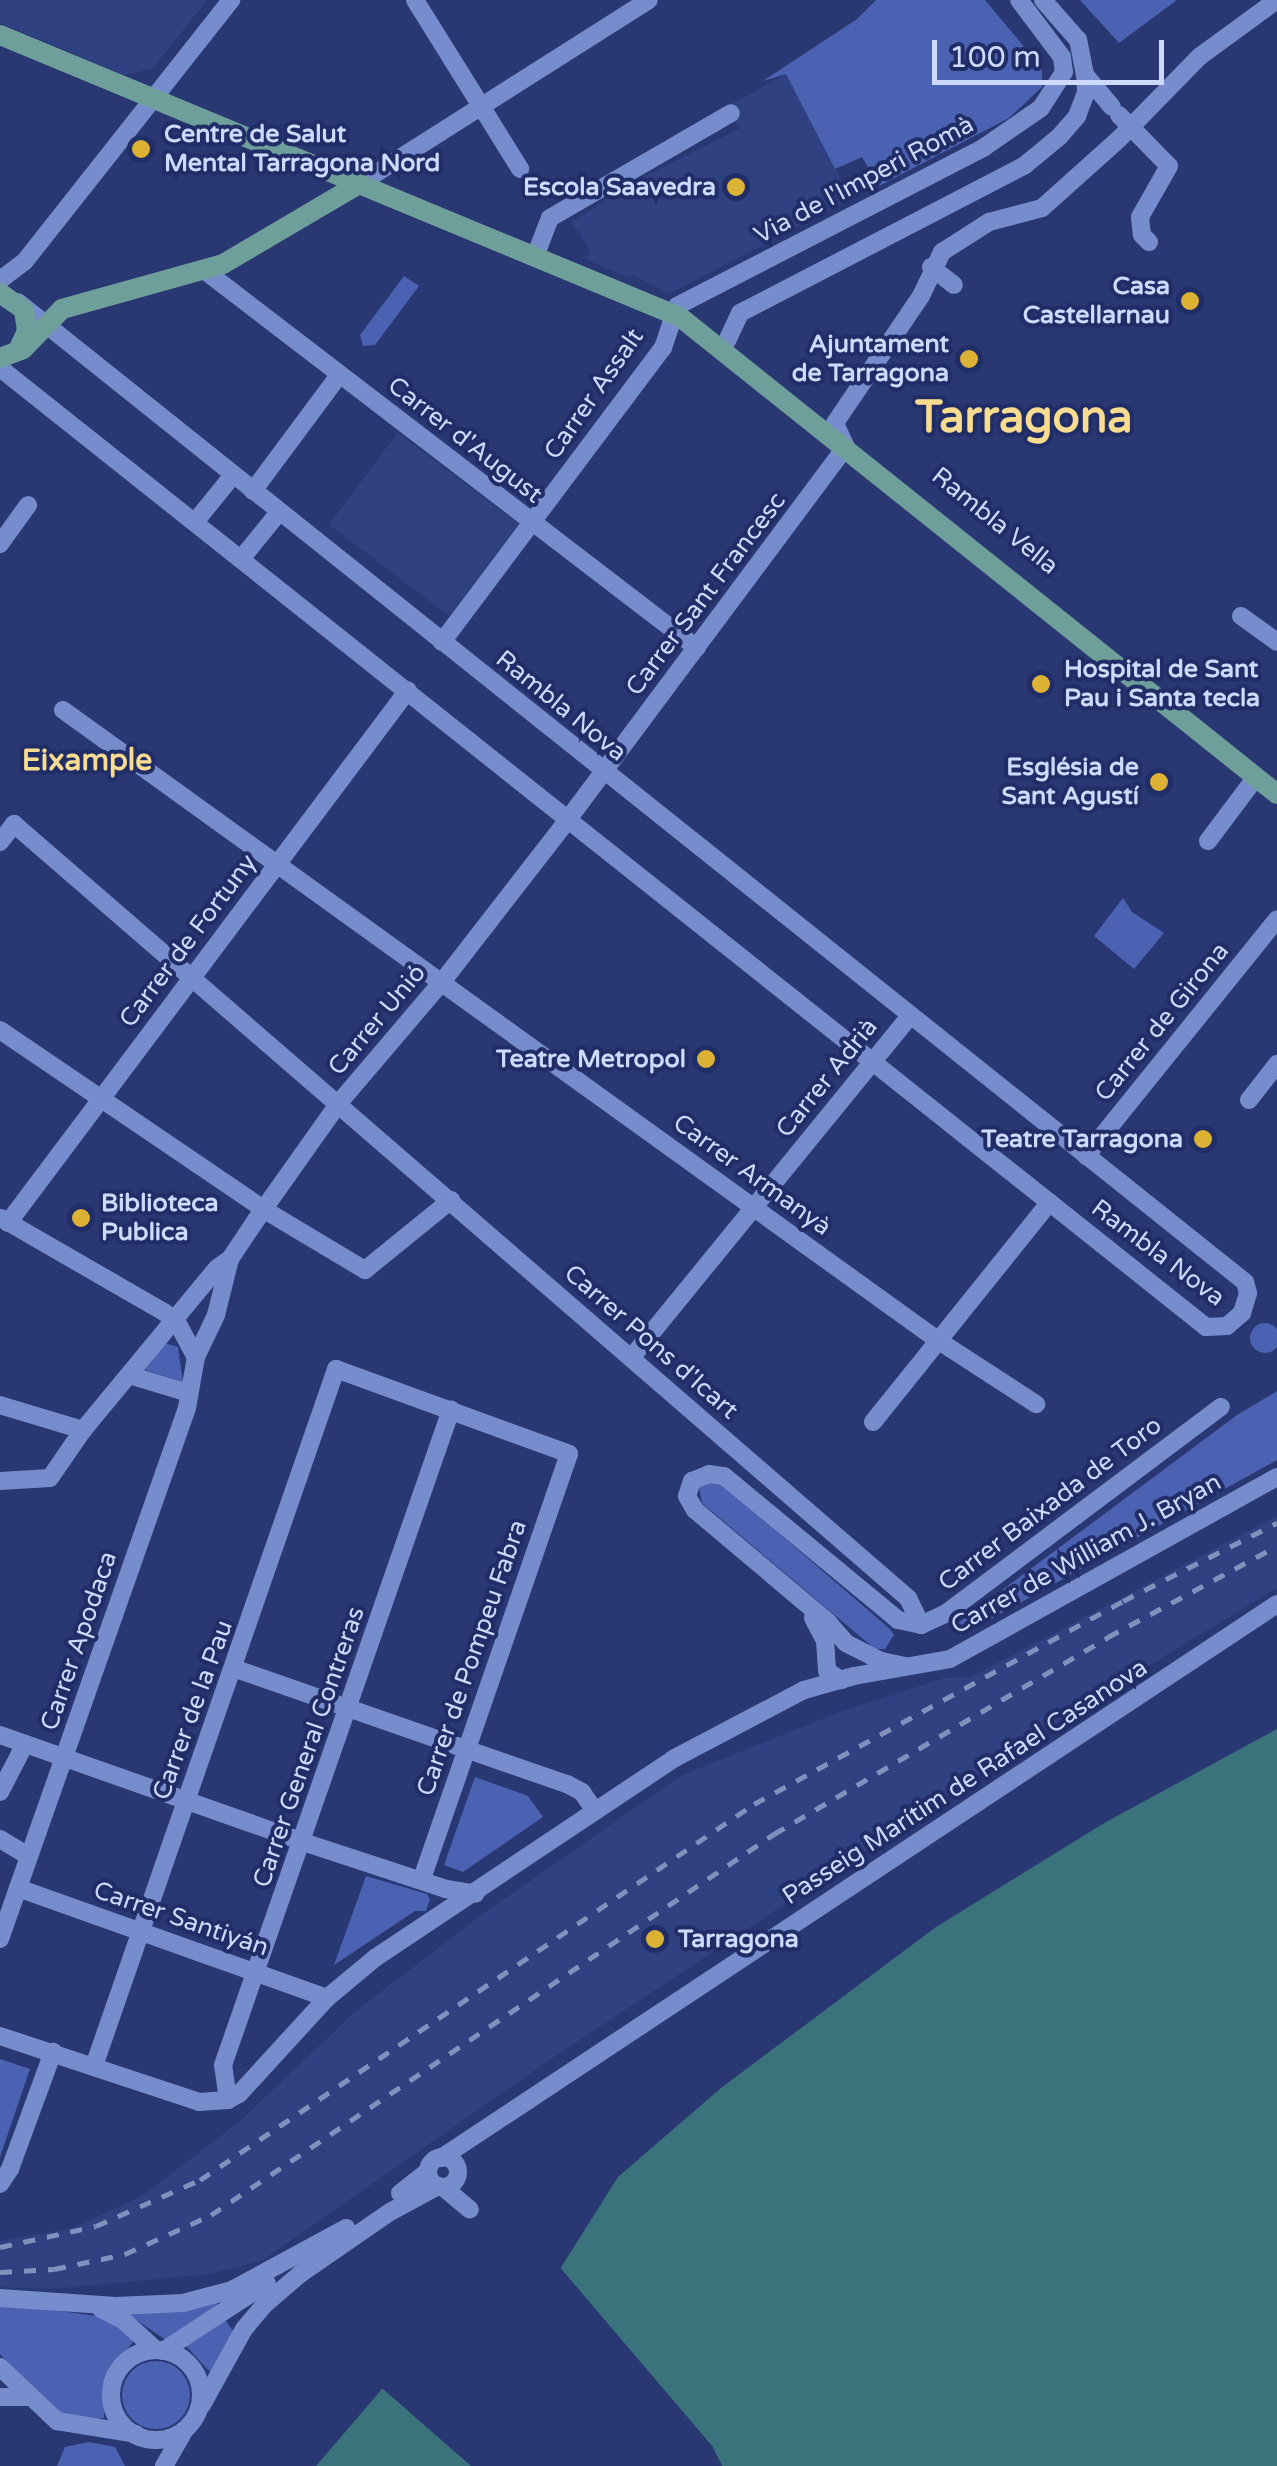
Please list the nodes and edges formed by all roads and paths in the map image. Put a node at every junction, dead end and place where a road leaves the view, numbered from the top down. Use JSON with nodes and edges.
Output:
{"nodes":[{"id":1,"x":231,"y":0,"type":"edge"},
{"id":2,"x":416,"y":0,"type":"edge"},
{"id":3,"x":649,"y":0,"type":"edge"},
{"id":4,"x":1019,"y":0,"type":"edge"},
{"id":5,"x":1043,"y":0,"type":"edge"},
{"id":6,"x":1276,"y":1,"type":"edge"},
{"id":7,"x":0,"y":35,"type":"edge"},
{"id":8,"x":1084,"y":66,"type":"junction"},
{"id":9,"x":153,"y":98,"type":"junction"},
{"id":10,"x":481,"y":106,"type":"junction"},
{"id":11,"x":731,"y":113,"type":"dead end"},
{"id":12,"x":1125,"y":120,"type":"junction"},
{"id":13,"x":520,"y":169,"type":"dead end"},
{"id":14,"x":359,"y":184,"type":"junction"},
{"id":15,"x":1149,"y":242,"type":"dead end"},
{"id":16,"x":538,"y":250,"type":"junction"},
{"id":17,"x":931,"y":268,"type":"junction"},
{"id":18,"x":204,"y":270,"type":"junction"},
{"id":19,"x":954,"y":285,"type":"dead end"},
{"id":20,"x":5,"y":291,"type":"edge"},
{"id":21,"x":674,"y":310,"type":"junction"},
{"id":22,"x":44,"y":323,"type":"junction"},
{"id":23,"x":726,"y":340,"type":"junction"},
{"id":24,"x":8,"y":355,"type":"edge"},
{"id":25,"x":0,"y":368,"type":"edge"},
{"id":26,"x":339,"y":375,"type":"junction"},
{"id":27,"x":834,"y":423,"type":"junction"},
{"id":28,"x":846,"y":447,"type":"junction"},
{"id":29,"x":233,"y":474,"type":"junction"},
{"id":30,"x":253,"y":491,"type":"junction"},
{"id":31,"x":28,"y":505,"type":"dead end"},
{"id":32,"x":279,"y":512,"type":"junction"},
{"id":33,"x":195,"y":522,"type":"junction"},
{"id":34,"x":531,"y":523,"type":"junction"},
{"id":35,"x":0,"y":544,"type":"edge"},
{"id":36,"x":241,"y":558,"type":"junction"},
{"id":37,"x":1242,"y":616,"type":"dead end"},
{"id":38,"x":442,"y":642,"type":"junction"},
{"id":39,"x":1277,"y":642,"type":"edge"},
{"id":40,"x":697,"y":648,"type":"junction"},
{"id":41,"x":408,"y":690,"type":"junction"},
{"id":42,"x":64,"y":710,"type":"dead end"},
{"id":43,"x":603,"y":772,"type":"junction"},
{"id":44,"x":1266,"y":778,"type":"edge"},
{"id":45,"x":1277,"y":794,"type":"edge"},
{"id":46,"x":569,"y":818,"type":"junction"},
{"id":47,"x":1208,"y":841,"type":"dead end"},
{"id":48,"x":0,"y":842,"type":"edge"},
{"id":49,"x":278,"y":862,"type":"junction"},
{"id":50,"x":1277,"y":920,"type":"edge"},
{"id":51,"x":192,"y":978,"type":"junction"},
{"id":52,"x":442,"y":982,"type":"junction"},
{"id":53,"x":910,"y":1016,"type":"junction"},
{"id":54,"x":0,"y":1030,"type":"edge"},
{"id":55,"x":874,"y":1062,"type":"junction"},
{"id":56,"x":1277,"y":1064,"type":"edge"},
{"id":57,"x":102,"y":1097,"type":"junction"},
{"id":58,"x":1248,"y":1100,"type":"dead end"},
{"id":59,"x":338,"y":1104,"type":"junction"},
{"id":60,"x":1086,"y":1156,"type":"junction"},
{"id":61,"x":451,"y":1200,"type":"junction"},
{"id":62,"x":1050,"y":1202,"type":"junction"},
{"id":63,"x":754,"y":1208,"type":"junction"},
{"id":64,"x":263,"y":1210,"type":"junction"},
{"id":65,"x":4,"y":1220,"type":"edge"},
{"id":66,"x":230,"y":1259,"type":"junction"},
{"id":67,"x":170,"y":1317,"type":"junction"},
{"id":68,"x":939,"y":1341,"type":"junction"},
{"id":69,"x":196,"y":1357,"type":"junction"},
{"id":70,"x":631,"y":1358,"type":"junction"},
{"id":71,"x":132,"y":1376,"type":"junction"},
{"id":72,"x":189,"y":1393,"type":"junction"},
{"id":73,"x":1036,"y":1404,"type":"dead end"},
{"id":74,"x":0,"y":1405,"type":"edge"},
{"id":75,"x":1221,"y":1407,"type":"dead end"},
{"id":76,"x":451,"y":1410,"type":"junction"},
{"id":77,"x":873,"y":1422,"type":"dead end"},
{"id":78,"x":83,"y":1430,"type":"junction"},
{"id":79,"x":1277,"y":1477,"type":"edge"},
{"id":80,"x":0,"y":1481,"type":"edge"},
{"id":81,"x":1277,"y":1604,"type":"edge"},
{"id":82,"x":804,"y":1605,"type":"junction"},
{"id":83,"x":912,"y":1625,"type":"junction"},
{"id":84,"x":852,"y":1647,"type":"junction"},
{"id":85,"x":826,"y":1659,"type":"junction"},
{"id":86,"x":236,"y":1668,"type":"junction"},
{"id":87,"x":916,"y":1668,"type":"junction"},
{"id":88,"x":848,"y":1678,"type":"junction"},
{"id":89,"x":804,"y":1690,"type":"junction"},
{"id":90,"x":350,"y":1707,"type":"junction"},
{"id":91,"x":0,"y":1735,"type":"edge"},
{"id":92,"x":25,"y":1744,"type":"junction"},
{"id":93,"x":467,"y":1748,"type":"junction"},
{"id":94,"x":66,"y":1758,"type":"junction"},
{"id":95,"x":0,"y":1792,"type":"edge"},
{"id":96,"x":187,"y":1800,"type":"junction"},
{"id":97,"x":595,"y":1811,"type":"junction"},
{"id":98,"x":0,"y":1839,"type":"edge"},
{"id":99,"x":303,"y":1842,"type":"junction"},
{"id":100,"x":28,"y":1856,"type":"junction"},
{"id":101,"x":422,"y":1879,"type":"junction"},
{"id":102,"x":18,"y":1888,"type":"junction"},
{"id":103,"x":476,"y":1894,"type":"junction"},
{"id":104,"x":432,"y":1920,"type":"junction"},
{"id":105,"x":139,"y":1932,"type":"junction"},
{"id":106,"x":0,"y":1939,"type":"edge"},
{"id":107,"x":257,"y":1972,"type":"junction"},
{"id":108,"x":327,"y":1998,"type":"junction"},
{"id":109,"x":0,"y":2036,"type":"edge"},
{"id":110,"x":52,"y":2052,"type":"junction"},
{"id":111,"x":94,"y":2066,"type":"junction"},
{"id":112,"x":228,"y":2100,"type":"junction"},
{"id":113,"x":444,"y":2175,"type":"junction"},
{"id":114,"x":0,"y":2184,"type":"edge"},
{"id":115,"x":346,"y":2228,"type":"junction"},
{"id":116,"x":0,"y":2298,"type":"edge"},
{"id":117,"x":70,"y":2304,"type":"junction"},
{"id":118,"x":159,"y":2351,"type":"junction"},
{"id":119,"x":0,"y":2367,"type":"edge"},
{"id":120,"x":29,"y":2396,"type":"junction"},
{"id":121,"x":0,"y":2398,"type":"edge"},
{"id":122,"x":202,"y":2406,"type":"junction"},
{"id":123,"x":183,"y":2433,"type":"junction"},
{"id":124,"x":136,"y":2434,"type":"junction"},
{"id":125,"x":164,"y":2466,"type":"edge"}],
"edges":[{"from":1,"to":9,"type":"street"},
{"from":2,"to":10,"type":"street"},
{"from":3,"to":10,"type":"street"},
{"from":4,"to":21,"type":"street","name":"Via de l'Imperi Romà"},
{"from":5,"to":8,"type":"street"},
{"from":6,"to":12,"type":"street"},
{"from":7,"to":9,"type":"main road"},
{"from":8,"to":12,"type":"street"},
{"from":8,"to":23,"type":"street"},
{"from":9,"to":14,"type":"main road"},
{"from":9,"to":20,"type":"street"},
{"from":10,"to":13,"type":"street"},
{"from":10,"to":14,"type":"street"},
{"from":11,"to":16,"type":"street"},
{"from":12,"to":15,"type":"street"},
{"from":12,"to":17,"type":"street"},
{"from":14,"to":16,"type":"main road"},
{"from":14,"to":18,"type":"main road"},
{"from":14,"to":21,"type":"main road"},
{"from":16,"to":21,"type":"main road"},
{"from":17,"to":19,"type":"street"},
{"from":17,"to":27,"type":"street"},
{"from":18,"to":22,"type":"main road"},
{"from":18,"to":26,"type":"street","name":"Carrer d'August"},
{"from":20,"to":22,"type":"street","name":"Rambla Nova"},
{"from":20,"to":24,"type":"main road"},
{"from":21,"to":23,"type":"main road","name":"Rambla Vella"},
{"from":21,"to":28,"type":"main road","name":"Rambla Vella"},
{"from":21,"to":28,"type":"main road"},
{"from":21,"to":34,"type":"street","name":"Carrer Assalt"},
{"from":22,"to":24,"type":"main road"},
{"from":22,"to":29,"type":"street","name":"Rambla Nova"},
{"from":23,"to":27,"type":"main road","name":"Rambla Vella"},
{"from":25,"to":33,"type":"street","name":"Rambla Nova"},
{"from":26,"to":30,"type":"street"},
{"from":26,"to":34,"type":"street","name":"Carrer d'August"},
{"from":27,"to":28,"type":"street"},
{"from":27,"to":44,"type":"main road","name":"Rambla Vella"},
{"from":28,"to":40,"type":"street","name":"Carrer Sant Francesc"},
{"from":28,"to":44,"type":"main road","name":"Rambla Vella"},
{"from":29,"to":30,"type":"street","name":"Rambla Nova"},
{"from":29,"to":33,"type":"street"},
{"from":30,"to":32,"type":"street","name":"Rambla Nova"},
{"from":31,"to":35,"type":"street"},
{"from":32,"to":36,"type":"street"},
{"from":32,"to":38,"type":"street","name":"Rambla Nova"},
{"from":33,"to":36,"type":"street","name":"Rambla Nova"},
{"from":34,"to":38,"type":"street","name":"Carrer Assalt"},
{"from":34,"to":40,"type":"street","name":"Carrer d'August"},
{"from":36,"to":41,"type":"street","name":"Rambla Nova"},
{"from":37,"to":39,"type":"street"},
{"from":38,"to":43,"type":"street","name":"Rambla Nova"},
{"from":40,"to":43,"type":"street","name":"Carrer Sant Francesc"},
{"from":41,"to":46,"type":"street","name":"Rambla Nova"},
{"from":41,"to":49,"type":"street","name":"Carrer de Fortuny"},
{"from":42,"to":49,"type":"street","name":"Carrer Armanyà"},
{"from":43,"to":46,"type":"street","name":"Carrer Sant Francesc"},
{"from":43,"to":53,"type":"street","name":"Rambla Nova"},
{"from":44,"to":45,"type":"main road","name":"Rambla Vella"},
{"from":44,"to":47,"type":"street"},
{"from":46,"to":52,"type":"street","name":"Carrer Unió"},
{"from":46,"to":55,"type":"street","name":"Rambla Nova"},
{"from":48,"to":51,"type":"street","name":"Carrer Pons d'Icart"},
{"from":49,"to":51,"type":"street","name":"Carrer de Fortuny"},
{"from":49,"to":52,"type":"street","name":"Carrer Armanyà"},
{"from":50,"to":60,"type":"street","name":"Carrer de Girona"},
{"from":51,"to":57,"type":"street","name":"Carrer de Fortuny"},
{"from":51,"to":59,"type":"street","name":"Carrer Pons d'Icart"},
{"from":52,"to":59,"type":"street","name":"Carrer Unió"},
{"from":52,"to":63,"type":"street","name":"Carrer Armanyà"},
{"from":53,"to":55,"type":"street","name":"Carrer Adrià"},
{"from":53,"to":60,"type":"street","name":"Rambla Nova"},
{"from":54,"to":57,"type":"street"},
{"from":55,"to":62,"type":"street","name":"Rambla Nova"},
{"from":55,"to":63,"type":"street","name":"Carrer Adrià"},
{"from":56,"to":58,"type":"street"},
{"from":57,"to":64,"type":"street"},
{"from":57,"to":65,"type":"street","name":"Carrer de Fortuny"},
{"from":59,"to":61,"type":"street","name":"Carrer Pons d'Icart"},
{"from":59,"to":64,"type":"street","name":"Carrer Unió"},
{"from":60,"to":62,"type":"street","name":"Rambla Nova"},
{"from":61,"to":64,"type":"street"},
{"from":61,"to":70,"type":"street","name":"Carrer Pons d'Icart"},
{"from":62,"to":68,"type":"street"},
{"from":63,"to":68,"type":"street","name":"Carrer Armanyà"},
{"from":63,"to":70,"type":"street","name":"Carrer Adrià"},
{"from":64,"to":66,"type":"street","name":"Carrer Unió"},
{"from":65,"to":67,"type":"street"},
{"from":66,"to":67,"type":"street","name":"Carrer Unió"},
{"from":66,"to":69,"type":"street","name":"Carrer Unió"},
{"from":67,"to":69,"type":"street"},
{"from":67,"to":71,"type":"street","name":"Carrer Unió"},
{"from":68,"to":73,"type":"street","name":"Carrer Armanyà"},
{"from":68,"to":77,"type":"street"},
{"from":69,"to":72,"type":"street","name":"Carrer Apodaca"},
{"from":70,"to":83,"type":"street","name":"Carrer Pons d'Icart"},
{"from":71,"to":72,"type":"street"},
{"from":71,"to":78,"type":"street","name":"Carrer Unió"},
{"from":72,"to":94,"type":"street","name":"Carrer Apodaca"},
{"from":74,"to":78,"type":"street"},
{"from":75,"to":83,"type":"street","name":"Carrer Baixada de Toro"},
{"from":76,"to":86,"type":"street","name":"Carrer de la Pau"},
{"from":76,"to":90,"type":"street","name":"Carrer General Contreras"},
{"from":76,"to":93,"type":"street","name":"Carrer de Pompeu Fabra"},
{"from":78,"to":80,"type":"street","name":"Carrer Unió"},
{"from":79,"to":87,"type":"street","name":"Carrer de William J. Bryan"},
{"from":81,"to":113,"type":"street","name":"Passeig Marítim de Rafael Casanova"},
{"from":82,"to":83,"type":"street"},
{"from":82,"to":84,"type":"street"},
{"from":82,"to":85,"type":"street"},
{"from":84,"to":85,"type":"street"},
{"from":84,"to":87,"type":"street"},
{"from":84,"to":88,"type":"street"},
{"from":85,"to":88,"type":"street"},
{"from":85,"to":89,"type":"street"},
{"from":86,"to":90,"type":"street"},
{"from":86,"to":96,"type":"street","name":"Carrer de la Pau"},
{"from":87,"to":88,"type":"street","name":"Carrer de William J. Bryan"},
{"from":88,"to":89,"type":"street","name":"Carrer de William J. Bryan"},
{"from":89,"to":97,"type":"street"},
{"from":90,"to":93,"type":"street"},
{"from":90,"to":99,"type":"street","name":"Carrer General Contreras"},
{"from":91,"to":92,"type":"street"},
{"from":92,"to":94,"type":"street"},
{"from":92,"to":95,"type":"street"},
{"from":93,"to":97,"type":"street"},
{"from":93,"to":101,"type":"street","name":"Carrer de Pompeu Fabra"},
{"from":94,"to":96,"type":"street"},
{"from":94,"to":100,"type":"street","name":"Carrer Apodaca"},
{"from":96,"to":99,"type":"street"},
{"from":96,"to":105,"type":"street","name":"Carrer de la Pau"},
{"from":97,"to":103,"type":"street"},
{"from":98,"to":100,"type":"street"},
{"from":99,"to":101,"type":"street"},
{"from":99,"to":107,"type":"street","name":"Carrer General Contreras"},
{"from":100,"to":102,"type":"street","name":"Carrer Apodaca"},
{"from":101,"to":103,"type":"street"},
{"from":101,"to":104,"type":"street"},
{"from":102,"to":105,"type":"street","name":"Carrer Santiyán"},
{"from":102,"to":106,"type":"street","name":"Carrer Apodaca"},
{"from":103,"to":104,"type":"street"},
{"from":104,"to":108,"type":"street"},
{"from":105,"to":107,"type":"street","name":"Carrer Santiyán"},
{"from":105,"to":111,"type":"street","name":"Carrer de la Pau"},
{"from":107,"to":108,"type":"street","name":"Carrer Santiyán"},
{"from":107,"to":112,"type":"street","name":"Carrer General Contreras"},
{"from":108,"to":112,"type":"street"},
{"from":109,"to":110,"type":"street"},
{"from":110,"to":111,"type":"street"},
{"from":110,"to":114,"type":"street"},
{"from":111,"to":112,"type":"street"},
{"from":113,"to":115,"type":"street","name":"Passeig Marítim de Rafael Casanova"},
{"from":113,"to":122,"type":"street"},
{"from":115,"to":117,"type":"street","name":"Passeig Marítim de Rafael Casanova"},
{"from":115,"to":118,"type":"street","name":"Passeig Marítim de Rafael Casanova"},
{"from":116,"to":117,"type":"street","name":"Passeig Marítim de Rafael Casanova"},
{"from":117,"to":118,"type":"street","name":"Passeig Marítim de Rafael Casanova"},
{"from":118,"to":122,"type":"street"},
{"from":118,"to":124,"type":"street"},
{"from":119,"to":120,"type":"street"},
{"from":120,"to":121,"type":"street"},
{"from":120,"to":124,"type":"street"},
{"from":122,"to":123,"type":"street"},
{"from":123,"to":124,"type":"street"},
{"from":123,"to":125,"type":"street"}]}
